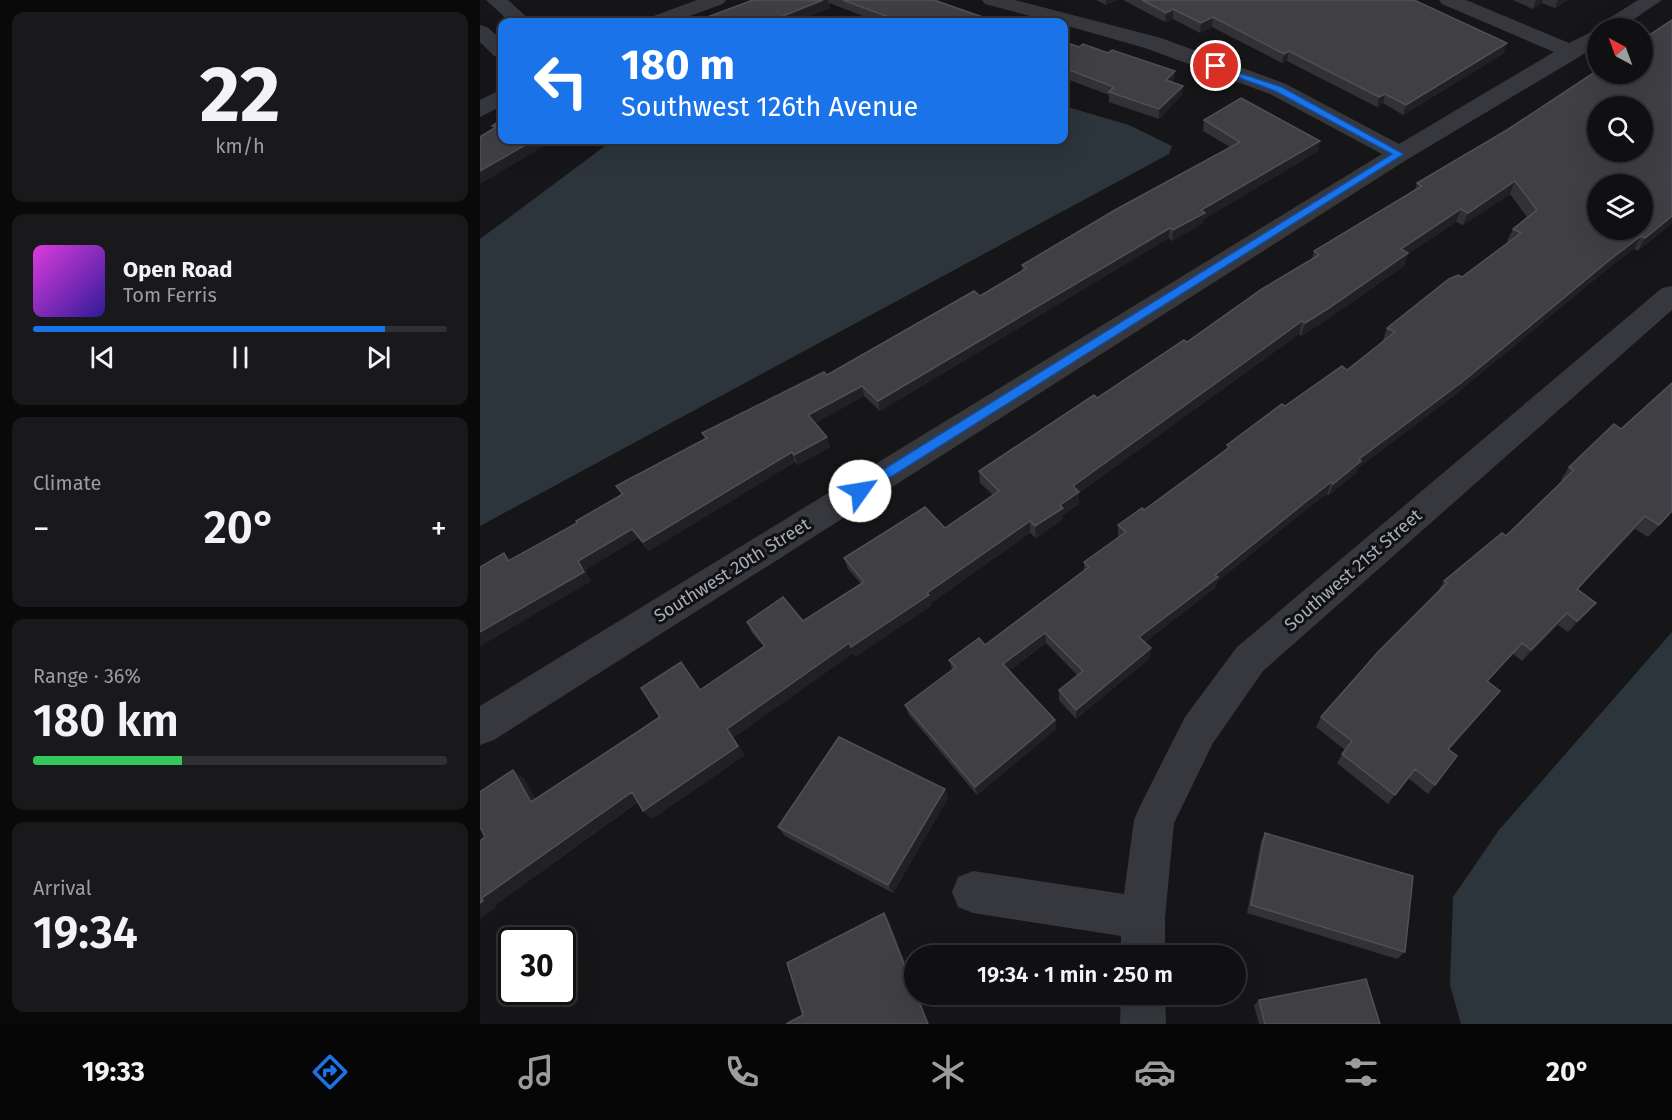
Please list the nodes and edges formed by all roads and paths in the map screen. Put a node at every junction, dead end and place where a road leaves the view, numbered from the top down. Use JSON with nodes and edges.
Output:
{"nodes":[{"id":1,"x":496,"y":0,"type":"edge"},
{"id":2,"x":716,"y":0,"type":"edge"},
{"id":3,"x":993,"y":0,"type":"edge"},
{"id":4,"x":1449,"y":0,"type":"edge"},
{"id":5,"x":1652,"y":0,"type":"edge"},
{"id":6,"x":517,"y":18,"type":"edge"},
{"id":7,"x":666,"y":18,"type":"edge"},
{"id":8,"x":1060,"y":18,"type":"edge"},
{"id":9,"x":1623,"y":18,"type":"edge"},
{"id":10,"x":1068,"y":20,"type":"edge"},
{"id":11,"x":480,"y":31,"type":"edge"},
{"id":12,"x":1587,"y":42,"type":"edge"},
{"id":13,"x":498,"y":47,"type":"edge"},
{"id":14,"x":1571,"y":52,"type":"junction"},
{"id":15,"x":498,"y":99,"type":"edge"},
{"id":16,"x":480,"y":110,"type":"edge"},
{"id":17,"x":1399,"y":154,"type":"junction"},
{"id":18,"x":1672,"y":294,"type":"edge"},
{"id":19,"x":480,"y":728,"type":"edge"},
{"id":20,"x":973,"y":892,"type":"dead end"},
{"id":21,"x":1143,"y":937,"type":"edge"},
{"id":22,"x":1143,"y":1005,"type":"edge"},
{"id":23,"x":1143,"y":1024,"type":"edge"}],
"edges":[{"from":1,"to":6,"type":"street"},
{"from":2,"to":7,"type":"street"},
{"from":3,"to":8,"type":"street"},
{"from":4,"to":14,"type":"street"},
{"from":5,"to":9,"type":"street"},
{"from":10,"to":17,"type":"street"},
{"from":11,"to":13,"type":"street"},
{"from":12,"to":14,"type":"street","name":"Southwest 20th Street"},
{"from":14,"to":17,"type":"street","name":"Southwest 20th Street"},
{"from":15,"to":16,"type":"street"},
{"from":17,"to":19,"type":"street","name":"Southwest 20th Street"},
{"from":18,"to":21,"type":"street","name":"Southwest 21st Street"},
{"from":20,"to":21,"type":"street"},
{"from":22,"to":23,"type":"street"}]}
